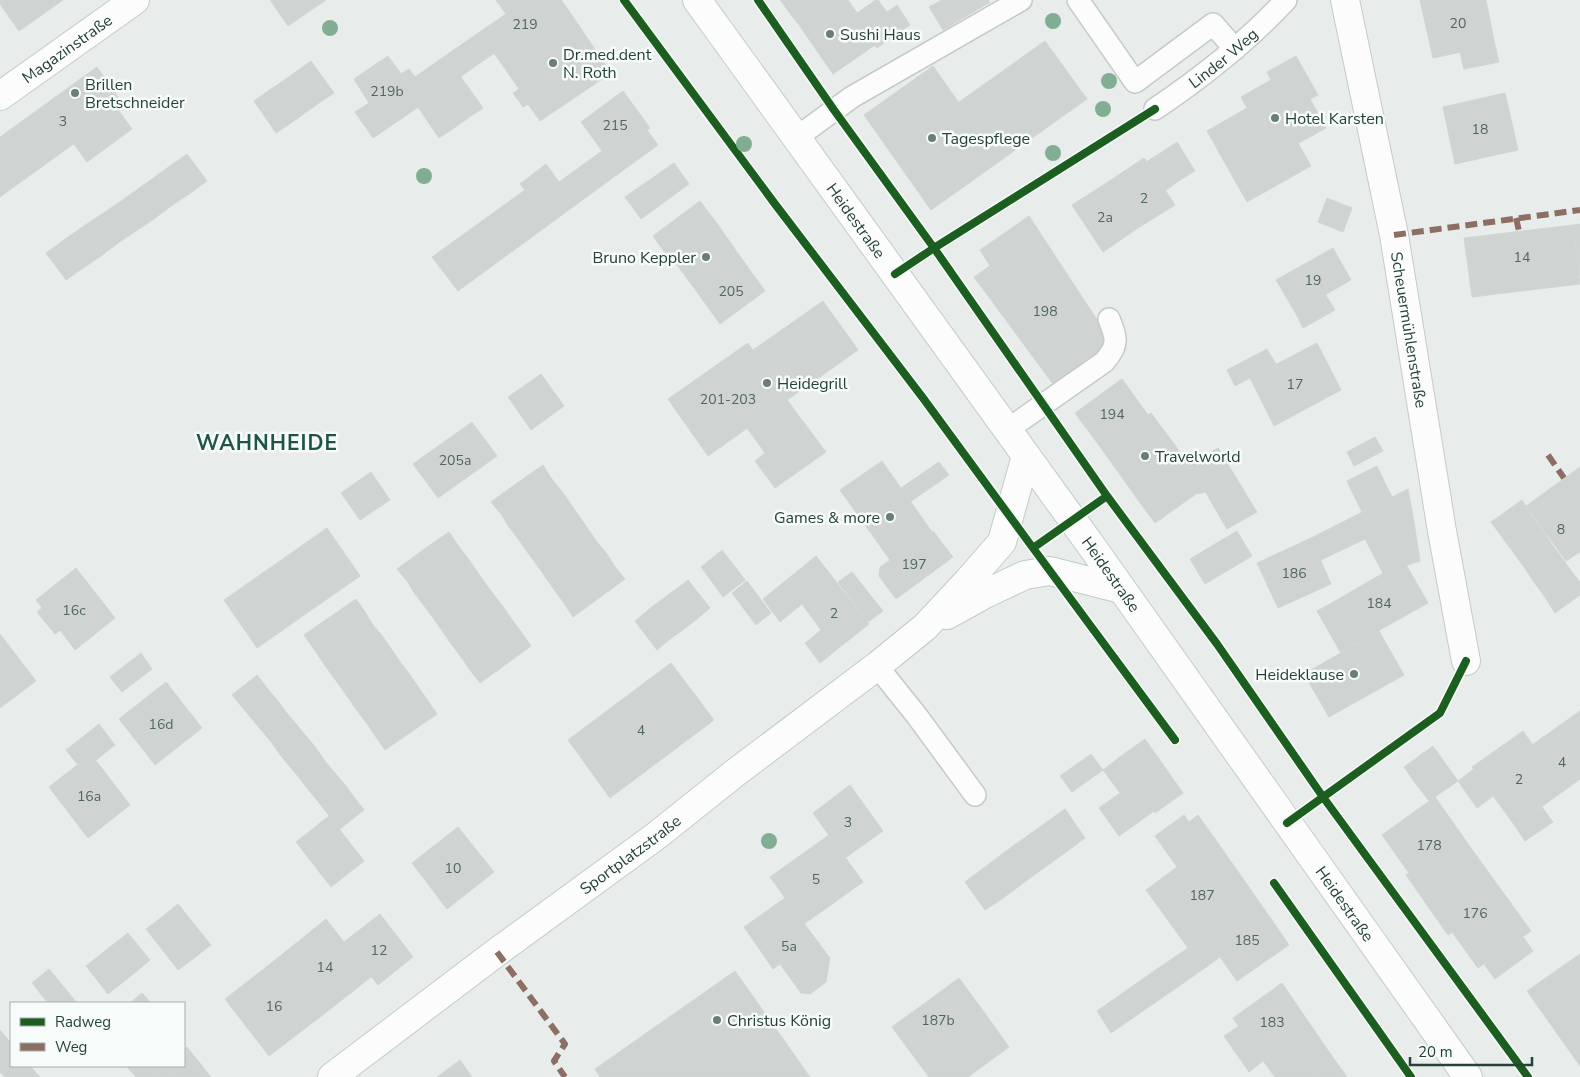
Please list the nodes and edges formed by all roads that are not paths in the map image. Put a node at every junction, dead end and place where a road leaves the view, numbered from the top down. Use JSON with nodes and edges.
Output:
{"nodes":[{"id":1,"x":135,"y":0,"type":"edge"},
{"id":2,"x":697,"y":0,"type":"edge"},
{"id":3,"x":1078,"y":0,"type":"edge"},
{"id":4,"x":1345,"y":0,"type":"edge"},
{"id":5,"x":1283,"y":1,"type":"edge"},
{"id":6,"x":1013,"y":5,"type":"edge"},
{"id":7,"x":1235,"y":49,"type":"junction"},
{"id":8,"x":0,"y":96,"type":"edge"},
{"id":9,"x":1155,"y":109,"type":"dead end"},
{"id":10,"x":796,"y":138,"type":"junction"},
{"id":11,"x":1109,"y":319,"type":"dead end"},
{"id":12,"x":1007,"y":430,"type":"junction"},
{"id":13,"x":1026,"y":456,"type":"junction"},
{"id":14,"x":1121,"y":589,"type":"junction"},
{"id":15,"x":925,"y":627,"type":"junction"},
{"id":16,"x":1466,"y":661,"type":"dead end"},
{"id":17,"x":876,"y":666,"type":"junction"},
{"id":18,"x":975,"y":794,"type":"dead end"},
{"id":19,"x":332,"y":1077,"type":"edge"},
{"id":20,"x":1468,"y":1077,"type":"edge"}],
"edges":[{"from":1,"to":8,"type":"main road","name":"Magazinstraße"},
{"from":2,"to":10,"type":"main road","name":"Heidestraße"},
{"from":3,"to":7,"type":"lane"},
{"from":4,"to":16,"type":"main road","name":"Scheuermühlenstraße"},
{"from":5,"to":7,"type":"lane","name":"Linder Weg"},
{"from":6,"to":10,"type":"lane"},
{"from":7,"to":9,"type":"lane","name":"Linder Weg"},
{"from":10,"to":12,"type":"main road","name":"Heidestraße"},
{"from":11,"to":12,"type":"lane"},
{"from":12,"to":13,"type":"main road","name":"Heidestraße"},
{"from":13,"to":14,"type":"main road","name":"Heidestraße"},
{"from":13,"to":15,"type":"main road"},
{"from":14,"to":15,"type":"main road"},
{"from":14,"to":20,"type":"main road","name":"Heidestraße"},
{"from":15,"to":17,"type":"main road","name":"Sportplatzstraße"},
{"from":17,"to":18,"type":"lane"},
{"from":17,"to":19,"type":"main road","name":"Sportplatzstraße"}]}
